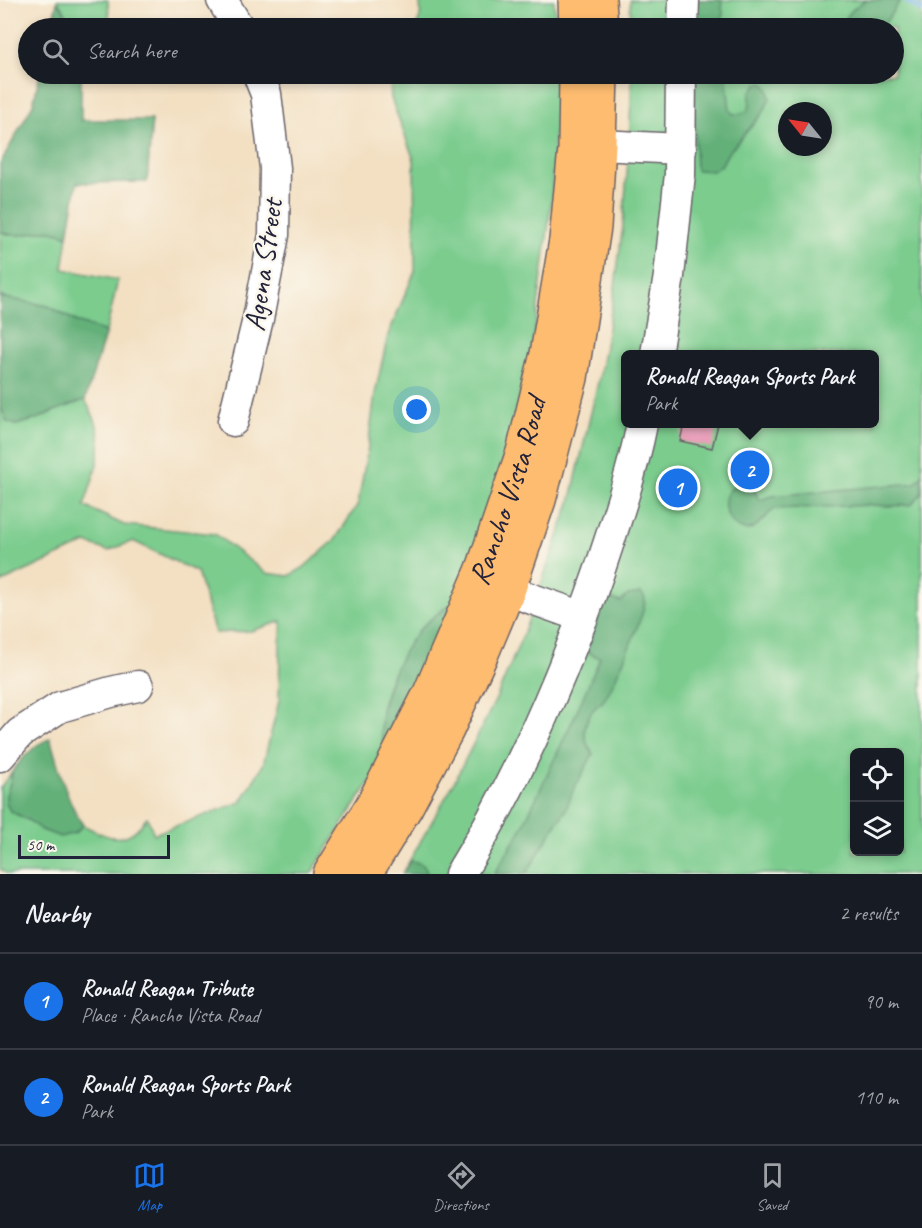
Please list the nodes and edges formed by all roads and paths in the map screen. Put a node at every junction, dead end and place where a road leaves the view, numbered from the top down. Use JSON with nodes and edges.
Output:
{"nodes":[{"id":1,"x":222,"y":0,"type":"edge"},
{"id":2,"x":575,"y":0,"type":"edge"},
{"id":3,"x":600,"y":0,"type":"edge"},
{"id":4,"x":684,"y":0,"type":"edge"},
{"id":5,"x":233,"y":18,"type":"edge"},
{"id":6,"x":576,"y":18,"type":"edge"},
{"id":7,"x":601,"y":18,"type":"edge"},
{"id":8,"x":683,"y":18,"type":"edge"},
{"id":9,"x":262,"y":84,"type":"edge"},
{"id":10,"x":576,"y":84,"type":"edge"},
{"id":11,"x":601,"y":84,"type":"edge"},
{"id":12,"x":681,"y":84,"type":"edge"},
{"id":13,"x":599,"y":145,"type":"junction"},
{"id":14,"x":681,"y":149,"type":"junction"},
{"id":15,"x":657,"y":350,"type":"edge"},
{"id":16,"x":233,"y":421,"type":"dead end"},
{"id":17,"x":641,"y":428,"type":"edge"},
{"id":18,"x":493,"y":585,"type":"junction"},
{"id":19,"x":583,"y":617,"type":"junction"},
{"id":20,"x":138,"y":686,"type":"dead end"},
{"id":21,"x":0,"y":756,"type":"edge"},
{"id":22,"x":330,"y":874,"type":"edge"},
{"id":23,"x":365,"y":874,"type":"edge"},
{"id":24,"x":460,"y":874,"type":"edge"}],
"edges":[{"from":1,"to":5,"type":"street"},
{"from":2,"to":6,"type":"main road"},
{"from":3,"to":7,"type":"main road"},
{"from":4,"to":8,"type":"street"},
{"from":9,"to":16,"type":"street","name":"Agena Street"},
{"from":10,"to":18,"type":"main road","name":"Rancho Vista Road"},
{"from":11,"to":13,"type":"main road","name":"Rancho Vista Road"},
{"from":12,"to":14,"type":"street"},
{"from":13,"to":14,"type":"street"},
{"from":13,"to":18,"type":"main road","name":"Rancho Vista Road"},
{"from":14,"to":15,"type":"street"},
{"from":17,"to":19,"type":"street"},
{"from":18,"to":19,"type":"street"},
{"from":18,"to":22,"type":"main road","name":"Rancho Vista Road"},
{"from":18,"to":23,"type":"main road","name":"Rancho Vista Road"},
{"from":19,"to":24,"type":"street"},
{"from":20,"to":21,"type":"street"}]}
